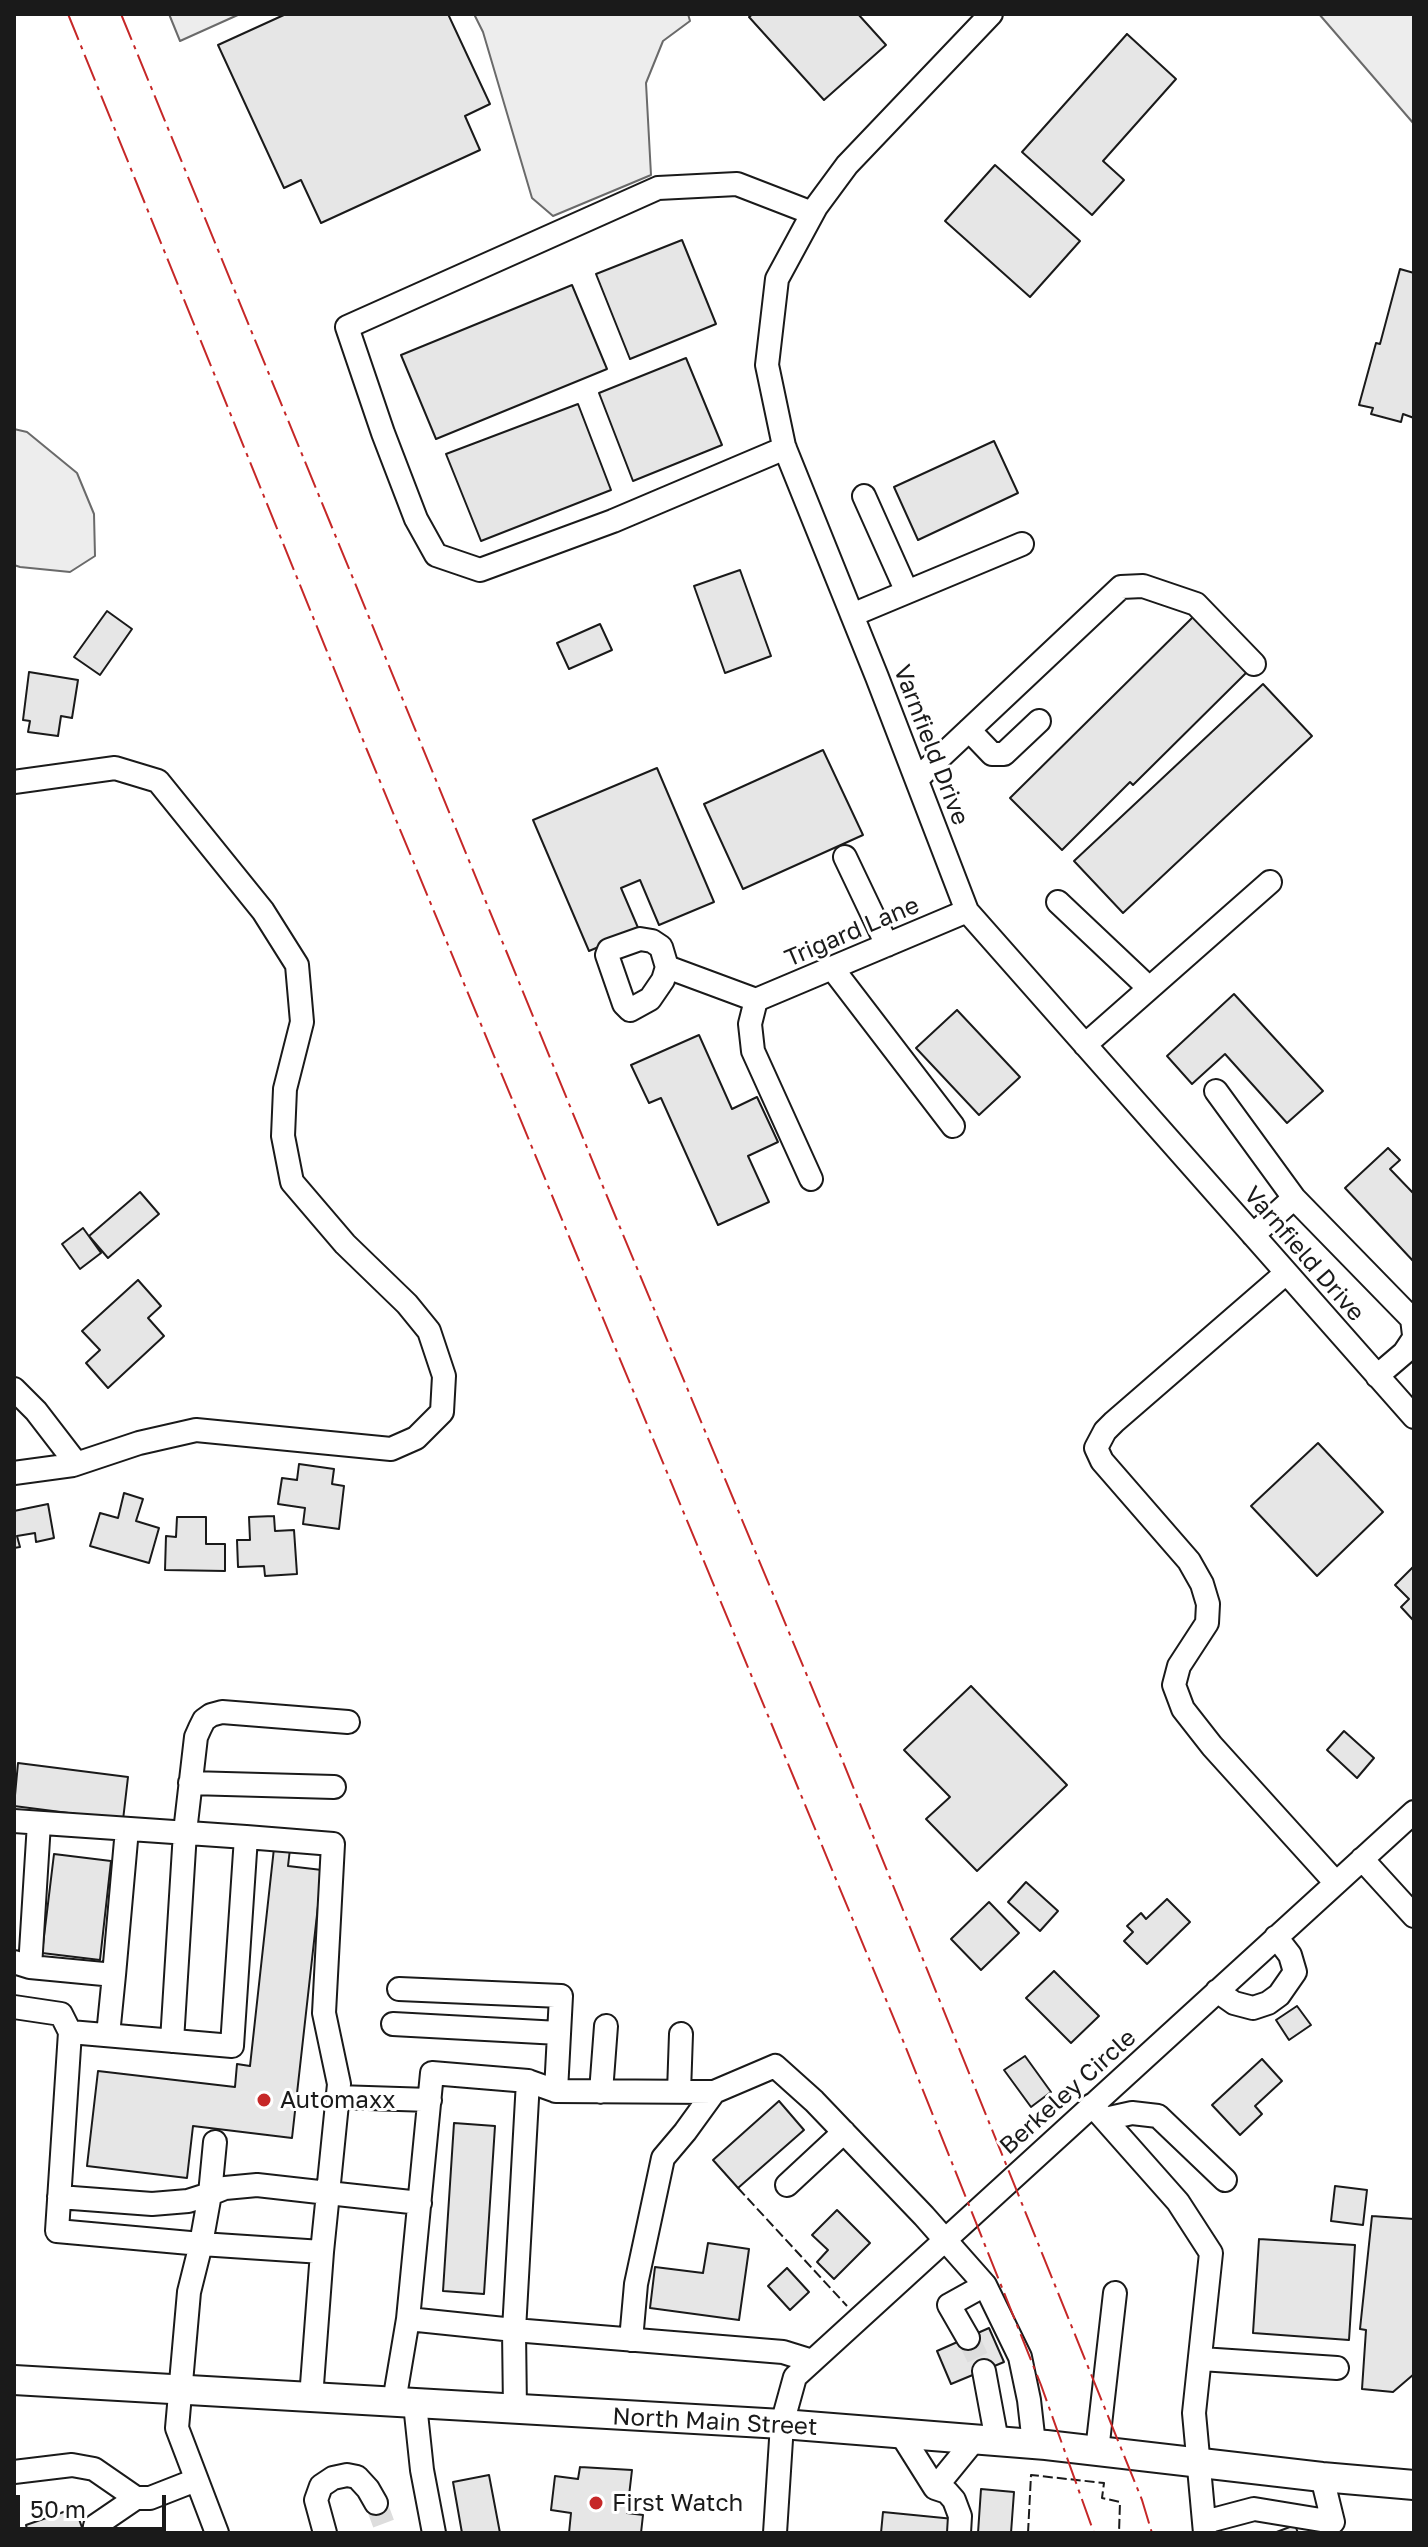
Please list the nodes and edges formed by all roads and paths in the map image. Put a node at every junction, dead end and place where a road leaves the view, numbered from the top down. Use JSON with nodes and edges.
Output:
{"nodes":[{"id":1,"x":991,"y":14,"type":"edge"},
{"id":2,"x":812,"y":213,"type":"junction"},
{"id":3,"x":785,"y":448,"type":"junction"},
{"id":4,"x":864,"y":496,"type":"dead end"},
{"id":5,"x":1022,"y":544,"type":"dead end"},
{"id":6,"x":907,"y":592,"type":"junction"},
{"id":7,"x":852,"y":615,"type":"junction"},
{"id":8,"x":1254,"y":664,"type":"dead end"},
{"id":9,"x":1039,"y":721,"type":"dead end"},
{"id":10,"x":969,"y":730,"type":"junction"},
{"id":11,"x":917,"y":779,"type":"junction"},
{"id":12,"x":14,"y":782,"type":"edge"},
{"id":13,"x":845,"y":857,"type":"dead end"},
{"id":14,"x":1270,"y":882,"type":"dead end"},
{"id":15,"x":1058,"y":902,"type":"dead end"},
{"id":16,"x":967,"y":911,"type":"junction"},
{"id":17,"x":887,"y":945,"type":"junction"},
{"id":18,"x":667,"y":967,"type":"dead end"},
{"id":19,"x":832,"y":968,"type":"junction"},
{"id":20,"x":1149,"y":988,"type":"junction"},
{"id":21,"x":756,"y":1000,"type":"junction"},
{"id":22,"x":1085,"y":1045,"type":"junction"},
{"id":23,"x":1216,"y":1091,"type":"dead end"},
{"id":24,"x":953,"y":1126,"type":"dead end"},
{"id":25,"x":811,"y":1179,"type":"dead end"},
{"id":26,"x":1294,"y":1198,"type":"junction"},
{"id":27,"x":1253,"y":1235,"type":"junction"},
{"id":28,"x":1286,"y":1273,"type":"junction"},
{"id":29,"x":1414,"y":1336,"type":"edge"},
{"id":30,"x":1377,"y":1376,"type":"junction"},
{"id":31,"x":14,"y":1389,"type":"edge"},
{"id":32,"x":1414,"y":1417,"type":"edge"},
{"id":33,"x":76,"y":1463,"type":"junction"},
{"id":34,"x":14,"y":1473,"type":"edge"},
{"id":35,"x":348,"y":1722,"type":"dead end"},
{"id":36,"x":190,"y":1783,"type":"junction"},
{"id":37,"x":334,"y":1787,"type":"dead end"},
{"id":38,"x":1414,"y":1812,"type":"edge"},
{"id":39,"x":14,"y":1821,"type":"edge"},
{"id":40,"x":39,"y":1823,"type":"junction"},
{"id":41,"x":127,"y":1829,"type":"junction"},
{"id":42,"x":185,"y":1832,"type":"junction"},
{"id":43,"x":246,"y":1837,"type":"junction"},
{"id":44,"x":1362,"y":1859,"type":"junction"},
{"id":45,"x":1336,"y":1883,"type":"junction"},
{"id":46,"x":1410,"y":1904,"type":"edge"},
{"id":47,"x":1276,"y":1937,"type":"junction"},
{"id":48,"x":22,"y":1964,"type":"edge"},
{"id":49,"x":114,"y":1975,"type":"junction"},
{"id":50,"x":399,"y":1989,"type":"dead end"},
{"id":51,"x":1217,"y":1991,"type":"junction"},
{"id":52,"x":14,"y":2007,"type":"edge"},
{"id":53,"x":393,"y":2024,"type":"dead end"},
{"id":54,"x":606,"y":2026,"type":"dead end"},
{"id":55,"x":70,"y":2032,"type":"junction"},
{"id":56,"x":559,"y":2033,"type":"junction"},
{"id":57,"x":681,"y":2034,"type":"dead end"},
{"id":58,"x":108,"y":2035,"type":"junction"},
{"id":59,"x":172,"y":2041,"type":"junction"},
{"id":60,"x":528,"y":2081,"type":"junction"},
{"id":61,"x":556,"y":2091,"type":"junction"},
{"id":62,"x":601,"y":2092,"type":"junction"},
{"id":63,"x":679,"y":2092,"type":"junction"},
{"id":64,"x":714,"y":2092,"type":"junction"},
{"id":65,"x":337,"y":2097,"type":"junction"},
{"id":66,"x":430,"y":2100,"type":"junction"},
{"id":67,"x":1098,"y":2112,"type":"junction"},
{"id":68,"x":844,"y":2132,"type":"junction"},
{"id":69,"x":215,"y":2142,"type":"dead end"},
{"id":70,"x":1225,"y":2180,"type":"dead end"},
{"id":71,"x":787,"y":2185,"type":"dead end"},
{"id":72,"x":328,"y":2193,"type":"junction"},
{"id":73,"x":210,"y":2194,"type":"junction"},
{"id":74,"x":59,"y":2197,"type":"junction"},
{"id":75,"x":420,"y":2203,"type":"junction"},
{"id":76,"x":945,"y":2240,"type":"junction"},
{"id":77,"x":201,"y":2244,"type":"junction"},
{"id":78,"x":322,"y":2252,"type":"junction"},
{"id":79,"x":985,"y":2285,"type":"junction"},
{"id":80,"x":1115,"y":2293,"type":"dead end"},
{"id":81,"x":408,"y":2319,"type":"junction"},
{"id":82,"x":514,"y":2330,"type":"junction"},
{"id":83,"x":968,"y":2338,"type":"tunnel mouth"},
{"id":84,"x":631,"y":2340,"type":"junction"},
{"id":85,"x":1201,"y":2359,"type":"junction"},
{"id":86,"x":812,"y":2361,"type":"junction"},
{"id":87,"x":1337,"y":2368,"type":"dead end"},
{"id":88,"x":984,"y":2371,"type":"tunnel mouth"},
{"id":89,"x":14,"y":2380,"type":"edge"},
{"id":90,"x":180,"y":2390,"type":"junction"},
{"id":91,"x":311,"y":2398,"type":"junction"},
{"id":92,"x":404,"y":2403,"type":"junction"},
{"id":93,"x":515,"y":2410,"type":"junction"},
{"id":94,"x":782,"y":2424,"type":"junction"},
{"id":95,"x":901,"y":2434,"type":"junction"},
{"id":96,"x":986,"y":2440,"type":"junction"},
{"id":97,"x":1034,"y":2444,"type":"junction"},
{"id":98,"x":1097,"y":2451,"type":"junction"},
{"id":99,"x":1200,"y":2463,"type":"junction"},
{"id":100,"x":14,"y":2472,"type":"edge"},
{"id":101,"x":1322,"y":2477,"type":"junction"},
{"id":102,"x":196,"y":2480,"type":"junction"},
{"id":103,"x":935,"y":2488,"type":"junction"},
{"id":104,"x":1410,"y":2490,"type":"edge"},
{"id":105,"x":136,"y":2498,"type":"junction"},
{"id":106,"x":376,"y":2503,"type":"tunnel mouth"},
{"id":107,"x":1205,"y":2528,"type":"edge"},
{"id":108,"x":94,"y":2533,"type":"edge"},
{"id":109,"x":217,"y":2533,"type":"edge"},
{"id":110,"x":325,"y":2533,"type":"edge"},
{"id":111,"x":434,"y":2533,"type":"edge"},
{"id":112,"x":775,"y":2533,"type":"edge"},
{"id":113,"x":959,"y":2533,"type":"edge"}],
"edges":[{"from":1,"to":2,"type":"street","name":"Varnfield Drive"},
{"from":2,"to":3,"type":"street","name":"Varnfield Drive"},
{"from":2,"to":3,"type":"street"},
{"from":3,"to":7,"type":"street","name":"Varnfield Drive"},
{"from":4,"to":6,"type":"street"},
{"from":5,"to":6,"type":"street"},
{"from":6,"to":7,"type":"street"},
{"from":7,"to":11,"type":"street","name":"Varnfield Drive"},
{"from":8,"to":10,"type":"street"},
{"from":9,"to":10,"type":"street"},
{"from":10,"to":11,"type":"street"},
{"from":11,"to":16,"type":"street","name":"Varnfield Drive"},
{"from":12,"to":33,"type":"street"},
{"from":13,"to":17,"type":"street"},
{"from":14,"to":20,"type":"street"},
{"from":15,"to":20,"type":"street"},
{"from":16,"to":17,"type":"street","name":"Trigard Lane"},
{"from":16,"to":22,"type":"street","name":"Varnfield Drive"},
{"from":17,"to":19,"type":"street","name":"Trigard Lane"},
{"from":18,"to":21,"type":"street"},
{"from":19,"to":21,"type":"street","name":"Trigard Lane"},
{"from":19,"to":24,"type":"street"},
{"from":20,"to":22,"type":"street"},
{"from":21,"to":25,"type":"street"},
{"from":22,"to":27,"type":"street","name":"Varnfield Drive"},
{"from":23,"to":26,"type":"street"},
{"from":26,"to":27,"type":"street"},
{"from":26,"to":29,"type":"street"},
{"from":27,"to":28,"type":"street","name":"Varnfield Drive"},
{"from":28,"to":30,"type":"street","name":"Varnfield Drive"},
{"from":28,"to":45,"type":"street"},
{"from":29,"to":30,"type":"street"},
{"from":30,"to":32,"type":"street","name":"Varnfield Drive"},
{"from":31,"to":33,"type":"street"},
{"from":33,"to":34,"type":"street"},
{"from":35,"to":36,"type":"street"},
{"from":36,"to":37,"type":"street"},
{"from":36,"to":42,"type":"street"},
{"from":38,"to":44,"type":"street","name":"Berkeley Circle"},
{"from":39,"to":40,"type":"street"},
{"from":40,"to":41,"type":"street"},
{"from":40,"to":48,"type":"street"},
{"from":41,"to":42,"type":"street"},
{"from":41,"to":49,"type":"street"},
{"from":42,"to":43,"type":"street"},
{"from":42,"to":59,"type":"street"},
{"from":43,"to":59,"type":"street"},
{"from":43,"to":65,"type":"street"},
{"from":44,"to":45,"type":"street","name":"Berkeley Circle"},
{"from":44,"to":46,"type":"street"},
{"from":45,"to":47,"type":"street","name":"Berkeley Circle"},
{"from":47,"to":51,"type":"street","name":"Berkeley Circle"},
{"from":47,"to":51,"type":"street"},
{"from":48,"to":49,"type":"street"},
{"from":49,"to":58,"type":"street"},
{"from":50,"to":56,"type":"street"},
{"from":51,"to":67,"type":"street","name":"Berkeley Circle"},
{"from":52,"to":55,"type":"street"},
{"from":53,"to":56,"type":"street"},
{"from":54,"to":62,"type":"street"},
{"from":55,"to":58,"type":"street"},
{"from":55,"to":74,"type":"street"},
{"from":56,"to":61,"type":"street"},
{"from":57,"to":63,"type":"street"},
{"from":58,"to":59,"type":"street"},
{"from":60,"to":61,"type":"street"},
{"from":60,"to":66,"type":"street"},
{"from":60,"to":82,"type":"street"},
{"from":61,"to":62,"type":"street"},
{"from":62,"to":63,"type":"street"},
{"from":63,"to":64,"type":"street"},
{"from":64,"to":68,"type":"street"},
{"from":64,"to":84,"type":"street"},
{"from":65,"to":66,"type":"street"},
{"from":65,"to":72,"type":"street"},
{"from":66,"to":75,"type":"street"},
{"from":67,"to":70,"type":"street"},
{"from":67,"to":76,"type":"street","name":"Berkeley Circle"},
{"from":67,"to":85,"type":"street"},
{"from":68,"to":71,"type":"street"},
{"from":68,"to":76,"type":"street"},
{"from":69,"to":73,"type":"street"},
{"from":72,"to":73,"type":"street"},
{"from":72,"to":75,"type":"street"},
{"from":72,"to":78,"type":"street"},
{"from":73,"to":74,"type":"street"},
{"from":73,"to":77,"type":"street"},
{"from":74,"to":77,"type":"street"},
{"from":75,"to":81,"type":"street"},
{"from":76,"to":79,"type":"street"},
{"from":76,"to":86,"type":"street","name":"Berkeley Circle"},
{"from":77,"to":78,"type":"street"},
{"from":77,"to":90,"type":"street"},
{"from":78,"to":91,"type":"street"},
{"from":79,"to":83,"type":"street"},
{"from":79,"to":97,"type":"street"},
{"from":80,"to":98,"type":"street"},
{"from":81,"to":82,"type":"street"},
{"from":81,"to":92,"type":"street"},
{"from":82,"to":84,"type":"street"},
{"from":82,"to":93,"type":"street"},
{"from":84,"to":86,"type":"street"},
{"from":85,"to":87,"type":"street"},
{"from":85,"to":99,"type":"street"},
{"from":86,"to":94,"type":"street","name":"Berkeley Circle"},
{"from":88,"to":96,"type":"street"},
{"from":89,"to":90,"type":"main road","name":"North Main Street"},
{"from":90,"to":91,"type":"main road","name":"North Main Street"},
{"from":90,"to":102,"type":"street"},
{"from":91,"to":92,"type":"main road","name":"North Main Street"},
{"from":92,"to":93,"type":"main road","name":"North Main Street"},
{"from":92,"to":111,"type":"street"},
{"from":93,"to":94,"type":"main road","name":"North Main Street"},
{"from":94,"to":95,"type":"main road","name":"North Main Street"},
{"from":94,"to":112,"type":"street","name":"Berkeley Circle"},
{"from":95,"to":96,"type":"main road","name":"North Main Street"},
{"from":95,"to":103,"type":"street"},
{"from":96,"to":97,"type":"main road","name":"North Main Street"},
{"from":96,"to":103,"type":"street"},
{"from":97,"to":98,"type":"main road","name":"North Main Street"},
{"from":98,"to":99,"type":"main road","name":"North Main Street"},
{"from":99,"to":101,"type":"main road","name":"North Main Street"},
{"from":99,"to":107,"type":"street"},
{"from":100,"to":105,"type":"street"},
{"from":101,"to":104,"type":"main road","name":"North Main Street"},
{"from":101,"to":107,"type":"street"},
{"from":102,"to":105,"type":"street"},
{"from":102,"to":109,"type":"street"},
{"from":103,"to":113,"type":"street"},
{"from":105,"to":108,"type":"street"},
{"from":106,"to":110,"type":"street"}]}
